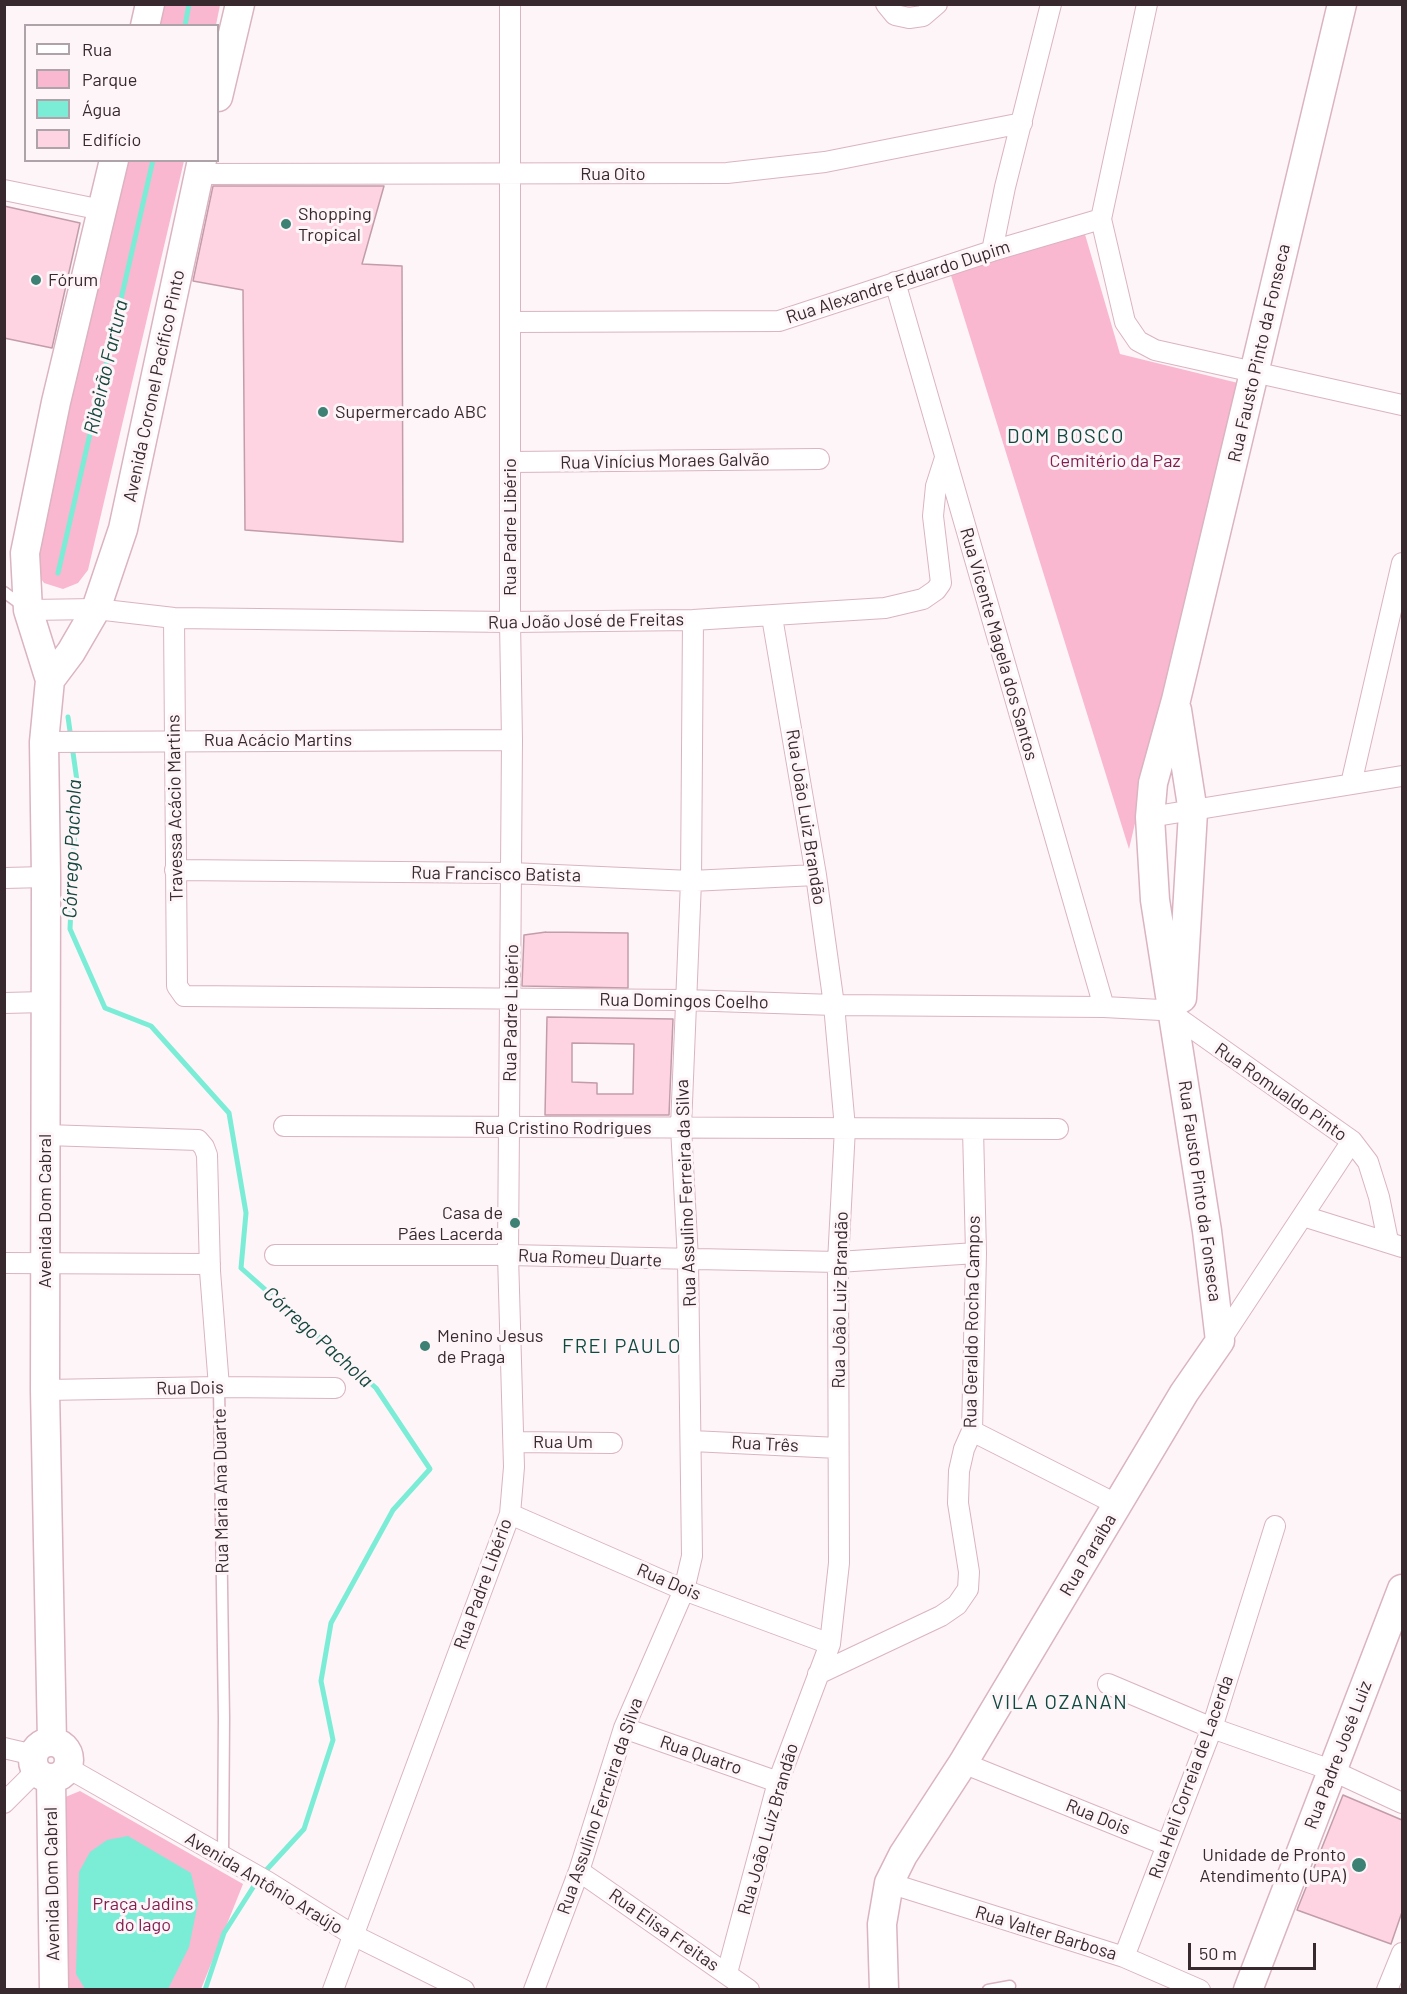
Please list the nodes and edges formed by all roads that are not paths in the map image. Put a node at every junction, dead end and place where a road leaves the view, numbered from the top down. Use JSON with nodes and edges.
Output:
{"nodes":[{"id":1,"x":150,"y":4,"type":"edge"},
{"id":2,"x":240,"y":4,"type":"edge"},
{"id":3,"x":510,"y":4,"type":"edge"},
{"id":4,"x":886,"y":4,"type":"edge"},
{"id":5,"x":937,"y":4,"type":"edge"},
{"id":6,"x":1051,"y":4,"type":"edge"},
{"id":7,"x":1147,"y":4,"type":"edge"},
{"id":8,"x":1342,"y":4,"type":"edge"},
{"id":9,"x":145,"y":24,"type":"edge"},
{"id":10,"x":219,"y":93,"type":"edge"},
{"id":11,"x":1022,"y":123,"type":"junction"},
{"id":12,"x":114,"y":162,"type":"edge"},
{"id":13,"x":200,"y":167,"type":"edge"},
{"id":14,"x":510,"y":174,"type":"junction"},
{"id":15,"x":4,"y":190,"type":"edge"},
{"id":16,"x":102,"y":210,"type":"junction"},
{"id":17,"x":1101,"y":219,"type":"junction"},
{"id":18,"x":992,"y":251,"type":"junction"},
{"id":19,"x":895,"y":282,"type":"junction"},
{"id":20,"x":510,"y":322,"type":"junction"},
{"id":21,"x":1255,"y":373,"type":"junction"},
{"id":22,"x":1402,"y":405,"type":"edge"},
{"id":23,"x":945,"y":458,"type":"junction"},
{"id":24,"x":819,"y":459,"type":"dead end"},
{"id":25,"x":511,"y":462,"type":"junction"},
{"id":26,"x":1402,"y":563,"type":"edge"},
{"id":27,"x":4,"y":592,"type":"edge"},
{"id":28,"x":96,"y":609,"type":"junction"},
{"id":29,"x":28,"y":610,"type":"junction"},
{"id":30,"x":772,"y":617,"type":"junction"},
{"id":31,"x":174,"y":618,"type":"junction"},
{"id":32,"x":693,"y":620,"type":"junction"},
{"id":33,"x":510,"y":622,"type":"junction"},
{"id":34,"x":50,"y":680,"type":"junction"},
{"id":35,"x":1176,"y":700,"type":"junction"},
{"id":36,"x":173,"y":740,"type":"junction"},
{"id":37,"x":512,"y":740,"type":"junction"},
{"id":38,"x":51,"y":742,"type":"junction"},
{"id":39,"x":1402,"y":776,"type":"edge"},
{"id":40,"x":1351,"y":784,"type":"junction"},
{"id":41,"x":1193,"y":812,"type":"junction"},
{"id":42,"x":1150,"y":817,"type":"junction"},
{"id":43,"x":175,"y":870,"type":"junction"},
{"id":44,"x":511,"y":873,"type":"junction"},
{"id":45,"x":816,"y":875,"type":"junction"},
{"id":46,"x":46,"y":877,"type":"junction"},
{"id":47,"x":4,"y":878,"type":"edge"},
{"id":48,"x":691,"y":882,"type":"junction"},
{"id":49,"x":1187,"y":917,"type":"junction"},
{"id":50,"x":1159,"y":919,"type":"junction"},
{"id":51,"x":184,"y":996,"type":"joint"},
{"id":52,"x":512,"y":999,"type":"junction"},
{"id":53,"x":685,"y":1000,"type":"junction"},
{"id":54,"x":45,"y":1002,"type":"junction"},
{"id":55,"x":4,"y":1003,"type":"edge"},
{"id":56,"x":834,"y":1005,"type":"junction"},
{"id":57,"x":1104,"y":1006,"type":"junction"},
{"id":58,"x":1177,"y":1026,"type":"junction"},
{"id":59,"x":284,"y":1126,"type":"dead end"},
{"id":60,"x":681,"y":1127,"type":"junction"},
{"id":61,"x":845,"y":1128,"type":"junction"},
{"id":62,"x":508,"y":1129,"type":"junction"},
{"id":63,"x":973,"y":1129,"type":"junction"},
{"id":64,"x":1058,"y":1130,"type":"dead end"},
{"id":65,"x":46,"y":1135,"type":"junction"},
{"id":66,"x":1352,"y":1141,"type":"junction"},
{"id":67,"x":1304,"y":1216,"type":"junction"},
{"id":68,"x":1395,"y":1244,"type":"edge"},
{"id":69,"x":976,"y":1253,"type":"junction"},
{"id":70,"x":275,"y":1255,"type":"dead end"},
{"id":71,"x":508,"y":1255,"type":"junction"},
{"id":72,"x":688,"y":1260,"type":"junction"},
{"id":73,"x":838,"y":1262,"type":"junction"},
{"id":74,"x":4,"y":1263,"type":"edge"},
{"id":75,"x":45,"y":1263,"type":"junction"},
{"id":76,"x":210,"y":1264,"type":"junction"},
{"id":77,"x":1220,"y":1341,"type":"junction"},
{"id":78,"x":219,"y":1387,"type":"junction"},
{"id":79,"x":335,"y":1388,"type":"dead end"},
{"id":80,"x":45,"y":1390,"type":"junction"},
{"id":81,"x":972,"y":1431,"type":"junction"},
{"id":82,"x":692,"y":1441,"type":"junction"},
{"id":83,"x":514,"y":1442,"type":"junction"},
{"id":84,"x":612,"y":1443,"type":"dead end"},
{"id":85,"x":838,"y":1448,"type":"junction"},
{"id":86,"x":1118,"y":1505,"type":"junction"},
{"id":87,"x":510,"y":1514,"type":"junction"},
{"id":88,"x":1275,"y":1526,"type":"dead end"},
{"id":89,"x":1402,"y":1589,"type":"edge"},
{"id":90,"x":684,"y":1590,"type":"junction"},
{"id":91,"x":830,"y":1644,"type":"junction"},
{"id":92,"x":819,"y":1674,"type":"junction"},
{"id":93,"x":1108,"y":1684,"type":"dead end"},
{"id":94,"x":624,"y":1728,"type":"junction"},
{"id":95,"x":1212,"y":1728,"type":"junction"},
{"id":96,"x":4,"y":1748,"type":"edge"},
{"id":97,"x":48,"y":1763,"type":"junction"},
{"id":98,"x":963,"y":1763,"type":"junction"},
{"id":99,"x":1331,"y":1770,"type":"junction"},
{"id":100,"x":778,"y":1782,"type":"junction"},
{"id":101,"x":4,"y":1803,"type":"edge"},
{"id":102,"x":1402,"y":1803,"type":"edge"},
{"id":103,"x":1166,"y":1845,"type":"junction"},
{"id":104,"x":223,"y":1857,"type":"junction"},
{"id":105,"x":579,"y":1871,"type":"junction"},
{"id":106,"x":889,"y":1883,"type":"junction"},
{"id":107,"x":353,"y":1935,"type":"junction"},
{"id":108,"x":1402,"y":1953,"type":"edge"},
{"id":109,"x":1124,"y":1958,"type":"junction"},
{"id":110,"x":727,"y":1973,"type":"junction"},
{"id":111,"x":1010,"y":1986,"type":"dead end"},
{"id":112,"x":54,"y":1989,"type":"edge"},
{"id":113,"x":333,"y":1989,"type":"edge"},
{"id":114,"x":464,"y":1989,"type":"edge"},
{"id":115,"x":534,"y":1989,"type":"edge"},
{"id":116,"x":749,"y":1989,"type":"edge"},
{"id":117,"x":884,"y":1989,"type":"edge"},
{"id":118,"x":988,"y":1989,"type":"edge"},
{"id":119,"x":1200,"y":1989,"type":"edge"},
{"id":120,"x":1248,"y":1989,"type":"edge"},
{"id":121,"x":1388,"y":1989,"type":"edge"}],
"edges":[{"from":1,"to":9,"type":"street"},
{"from":2,"to":10,"type":"street"},
{"from":3,"to":14,"type":"street","name":"Rua Padre Libério"},
{"from":4,"to":5,"type":"street"},
{"from":6,"to":11,"type":"street"},
{"from":7,"to":17,"type":"street"},
{"from":8,"to":21,"type":"street","name":"Rua Fausto Pinto da Fonseca"},
{"from":11,"to":14,"type":"street","name":"Rua Oito"},
{"from":11,"to":18,"type":"street"},
{"from":12,"to":16,"type":"street"},
{"from":13,"to":14,"type":"street","name":"Rua Oito"},
{"from":13,"to":28,"type":"street","name":"Avenida Coronel Pacífico Pinto"},
{"from":14,"to":20,"type":"street","name":"Rua Padre Libério"},
{"from":15,"to":16,"type":"street"},
{"from":16,"to":29,"type":"street"},
{"from":17,"to":18,"type":"street","name":"Rua Alexandre Eduardo Dupim"},
{"from":17,"to":21,"type":"street"},
{"from":18,"to":19,"type":"street","name":"Rua Alexandre Eduardo Dupim"},
{"from":19,"to":20,"type":"street","name":"Rua Alexandre Eduardo Dupim"},
{"from":19,"to":23,"type":"street","name":"Rua Vicente Magela dos Santos"},
{"from":20,"to":25,"type":"street","name":"Rua Padre Libério"},
{"from":21,"to":22,"type":"street"},
{"from":21,"to":35,"type":"street","name":"Rua Fausto Pinto da Fonseca"},
{"from":23,"to":30,"type":"street","name":"Rua João José de Freitas"},
{"from":23,"to":57,"type":"street","name":"Rua Vicente Magela dos Santos"},
{"from":24,"to":25,"type":"street","name":"Rua Vinícius Moraes Galvão"},
{"from":25,"to":33,"type":"street","name":"Rua Padre Libério"},
{"from":26,"to":40,"type":"street"},
{"from":27,"to":29,"type":"lane"},
{"from":28,"to":29,"type":"street","name":"Rua João José de Freitas"},
{"from":28,"to":31,"type":"street","name":"Rua João José de Freitas"},
{"from":28,"to":34,"type":"street","name":"Avenida Coronel Pacífico Pinto"},
{"from":29,"to":34,"type":"street"},
{"from":30,"to":32,"type":"street","name":"Rua João José de Freitas"},
{"from":30,"to":45,"type":"street","name":"Rua João Luiz Brandão"},
{"from":31,"to":33,"type":"street","name":"Rua João José de Freitas"},
{"from":31,"to":36,"type":"street","name":"Travessa Acácio Martins"},
{"from":32,"to":33,"type":"street","name":"Rua João José de Freitas"},
{"from":32,"to":48,"type":"street","name":"Rua Assulino Ferreira da Silva"},
{"from":33,"to":37,"type":"street","name":"Rua Padre Libério"},
{"from":34,"to":38,"type":"street","name":"Avenida Dom Cabral"},
{"from":35,"to":41,"type":"street","name":"Rua Fausto Pinto da Fonseca"},
{"from":35,"to":42,"type":"street","name":"Rua Fausto Pinto da Fonseca"},
{"from":36,"to":37,"type":"street","name":"Rua Acácio Martins"},
{"from":36,"to":38,"type":"street","name":"Rua Acácio Martins"},
{"from":36,"to":43,"type":"street","name":"Travessa Acácio Martins"},
{"from":37,"to":44,"type":"street","name":"Rua Padre Libério"},
{"from":38,"to":46,"type":"street","name":"Avenida Dom Cabral"},
{"from":39,"to":40,"type":"street"},
{"from":40,"to":41,"type":"street"},
{"from":41,"to":42,"type":"street"},
{"from":41,"to":49,"type":"street","name":"Rua Fausto Pinto da Fonseca"},
{"from":42,"to":50,"type":"street","name":"Rua Fausto Pinto da Fonseca"},
{"from":43,"to":44,"type":"street","name":"Rua Francisco Batista"},
{"from":43,"to":51,"type":"street","name":"Travessa Acácio Martins"},
{"from":44,"to":48,"type":"street","name":"Rua Francisco Batista"},
{"from":44,"to":52,"type":"street","name":"Rua Padre Libério"},
{"from":45,"to":48,"type":"street","name":"Rua Francisco Batista"},
{"from":45,"to":56,"type":"street","name":"Rua João Luiz Brandão"},
{"from":46,"to":47,"type":"street"},
{"from":46,"to":54,"type":"street","name":"Avenida Dom Cabral"},
{"from":48,"to":53,"type":"street","name":"Rua Assulino Ferreira da Silva"},
{"from":49,"to":50,"type":"street"},
{"from":49,"to":58,"type":"street","name":"Rua Fausto Pinto da Fonseca"},
{"from":50,"to":58,"type":"street","name":"Rua Fausto Pinto da Fonseca"},
{"from":51,"to":52,"type":"street","name":"Rua Domingos Coelho"},
{"from":52,"to":53,"type":"street","name":"Rua Domingos Coelho"},
{"from":52,"to":62,"type":"street","name":"Rua Padre Libério"},
{"from":53,"to":56,"type":"street","name":"Rua Domingos Coelho"},
{"from":53,"to":60,"type":"street","name":"Rua Assulino Ferreira da Silva"},
{"from":54,"to":55,"type":"street"},
{"from":54,"to":65,"type":"street","name":"Avenida Dom Cabral"},
{"from":56,"to":57,"type":"street","name":"Rua Domingos Coelho"},
{"from":56,"to":61,"type":"street","name":"Rua João Luiz Brandão"},
{"from":57,"to":58,"type":"street","name":"Rua Domingos Coelho"},
{"from":58,"to":66,"type":"street","name":"Rua Romualdo Pinto"},
{"from":58,"to":77,"type":"street","name":"Rua Fausto Pinto da Fonseca"},
{"from":59,"to":62,"type":"street","name":"Rua Cristino Rodrigues"},
{"from":60,"to":61,"type":"street","name":"Rua Cristino Rodrigues"},
{"from":60,"to":62,"type":"street","name":"Rua Cristino Rodrigues"},
{"from":60,"to":72,"type":"street","name":"Rua Assulino Ferreira da Silva"},
{"from":61,"to":63,"type":"street","name":"Rua Cristino Rodrigues"},
{"from":61,"to":73,"type":"street","name":"Rua João Luiz Brandão"},
{"from":62,"to":71,"type":"street","name":"Rua Padre Libério"},
{"from":63,"to":64,"type":"street","name":"Rua Cristino Rodrigues"},
{"from":63,"to":69,"type":"street","name":"Rua Geraldo Rocha Campos"},
{"from":65,"to":75,"type":"street","name":"Avenida Dom Cabral"},
{"from":65,"to":76,"type":"street","name":"Rua Maria Ana Duarte"},
{"from":66,"to":67,"type":"street","name":"Rua Paraíba"},
{"from":66,"to":68,"type":"street","name":"Rua Romualdo Pinto"},
{"from":67,"to":68,"type":"street"},
{"from":67,"to":77,"type":"street","name":"Rua Paraíba"},
{"from":69,"to":73,"type":"street","name":"Rua Romeu Duarte"},
{"from":69,"to":81,"type":"street","name":"Rua Geraldo Rocha Campos"},
{"from":70,"to":71,"type":"street","name":"Rua Romeu Duarte"},
{"from":71,"to":72,"type":"street","name":"Rua Romeu Duarte"},
{"from":71,"to":83,"type":"street","name":"Rua Padre Libério"},
{"from":72,"to":73,"type":"street","name":"Rua Romeu Duarte"},
{"from":72,"to":82,"type":"street","name":"Rua Assulino Ferreira da Silva"},
{"from":73,"to":85,"type":"street","name":"Rua João Luiz Brandão"},
{"from":74,"to":75,"type":"street"},
{"from":75,"to":76,"type":"street"},
{"from":75,"to":80,"type":"street","name":"Avenida Dom Cabral"},
{"from":76,"to":78,"type":"street","name":"Rua Maria Ana Duarte"},
{"from":77,"to":86,"type":"street","name":"Rua Paraíba"},
{"from":78,"to":79,"type":"street","name":"Rua Dois"},
{"from":78,"to":80,"type":"street","name":"Rua Dois"},
{"from":78,"to":104,"type":"lane","name":"Rua Maria Ana Duarte"},
{"from":80,"to":97,"type":"street","name":"Avenida Dom Cabral"},
{"from":81,"to":86,"type":"street"},
{"from":81,"to":92,"type":"street","name":"Rua Geraldo Rocha Campos"},
{"from":82,"to":85,"type":"street","name":"Rua Três"},
{"from":82,"to":90,"type":"street","name":"Rua Assulino Ferreira da Silva"},
{"from":83,"to":84,"type":"street","name":"Rua Um"},
{"from":83,"to":87,"type":"street","name":"Rua Padre Libério"},
{"from":85,"to":91,"type":"street","name":"Rua João Luiz Brandão"},
{"from":86,"to":98,"type":"street","name":"Rua Paraíba"},
{"from":87,"to":90,"type":"street","name":"Rua Dois"},
{"from":87,"to":107,"type":"street","name":"Rua Padre Libério"},
{"from":88,"to":95,"type":"street","name":"Rua Heli Correia de Lacerda"},
{"from":89,"to":99,"type":"street","name":"Rua Padre José Luiz"},
{"from":90,"to":91,"type":"street","name":"Rua Dois"},
{"from":90,"to":94,"type":"street","name":"Rua Assulino Ferreira da Silva"},
{"from":91,"to":92,"type":"street","name":"Rua João Luiz Brandão"},
{"from":92,"to":100,"type":"street","name":"Rua João Luiz Brandão"},
{"from":93,"to":95,"type":"street"},
{"from":94,"to":100,"type":"street","name":"Rua Quatro"},
{"from":94,"to":105,"type":"street","name":"Rua Assulino Ferreira da Silva"},
{"from":95,"to":99,"type":"street"},
{"from":95,"to":103,"type":"street","name":"Rua Heli Correia de Lacerda"},
{"from":96,"to":97,"type":"street","name":"Avenida Antônio Araújo"},
{"from":97,"to":101,"type":"street"},
{"from":97,"to":104,"type":"street","name":"Avenida Antônio Araújo"},
{"from":97,"to":112,"type":"street","name":"Avenida Dom Cabral"},
{"from":98,"to":103,"type":"street","name":"Rua Dois"},
{"from":98,"to":106,"type":"street","name":"Rua Paraíba"},
{"from":99,"to":102,"type":"street"},
{"from":99,"to":120,"type":"street","name":"Rua Padre José Luiz"},
{"from":100,"to":110,"type":"street","name":"Rua João Luiz Brandão"},
{"from":103,"to":109,"type":"street","name":"Rua Heli Correia de Lacerda"},
{"from":104,"to":107,"type":"street","name":"Avenida Antônio Araújo"},
{"from":105,"to":110,"type":"street","name":"Rua Elisa Freitas"},
{"from":105,"to":115,"type":"street","name":"Rua Assulino Ferreira da Silva"},
{"from":106,"to":109,"type":"street","name":"Rua Valter Barbosa"},
{"from":106,"to":117,"type":"street","name":"Rua Paraíba"},
{"from":107,"to":113,"type":"street","name":"Rua Padre Libério"},
{"from":107,"to":114,"type":"street","name":"Avenida Antônio Araújo"},
{"from":108,"to":121,"type":"street"},
{"from":109,"to":119,"type":"street","name":"Rua Valter Barbosa"},
{"from":110,"to":116,"type":"street","name":"Rua Elisa Freitas"},
{"from":111,"to":118,"type":"lane"}]}
